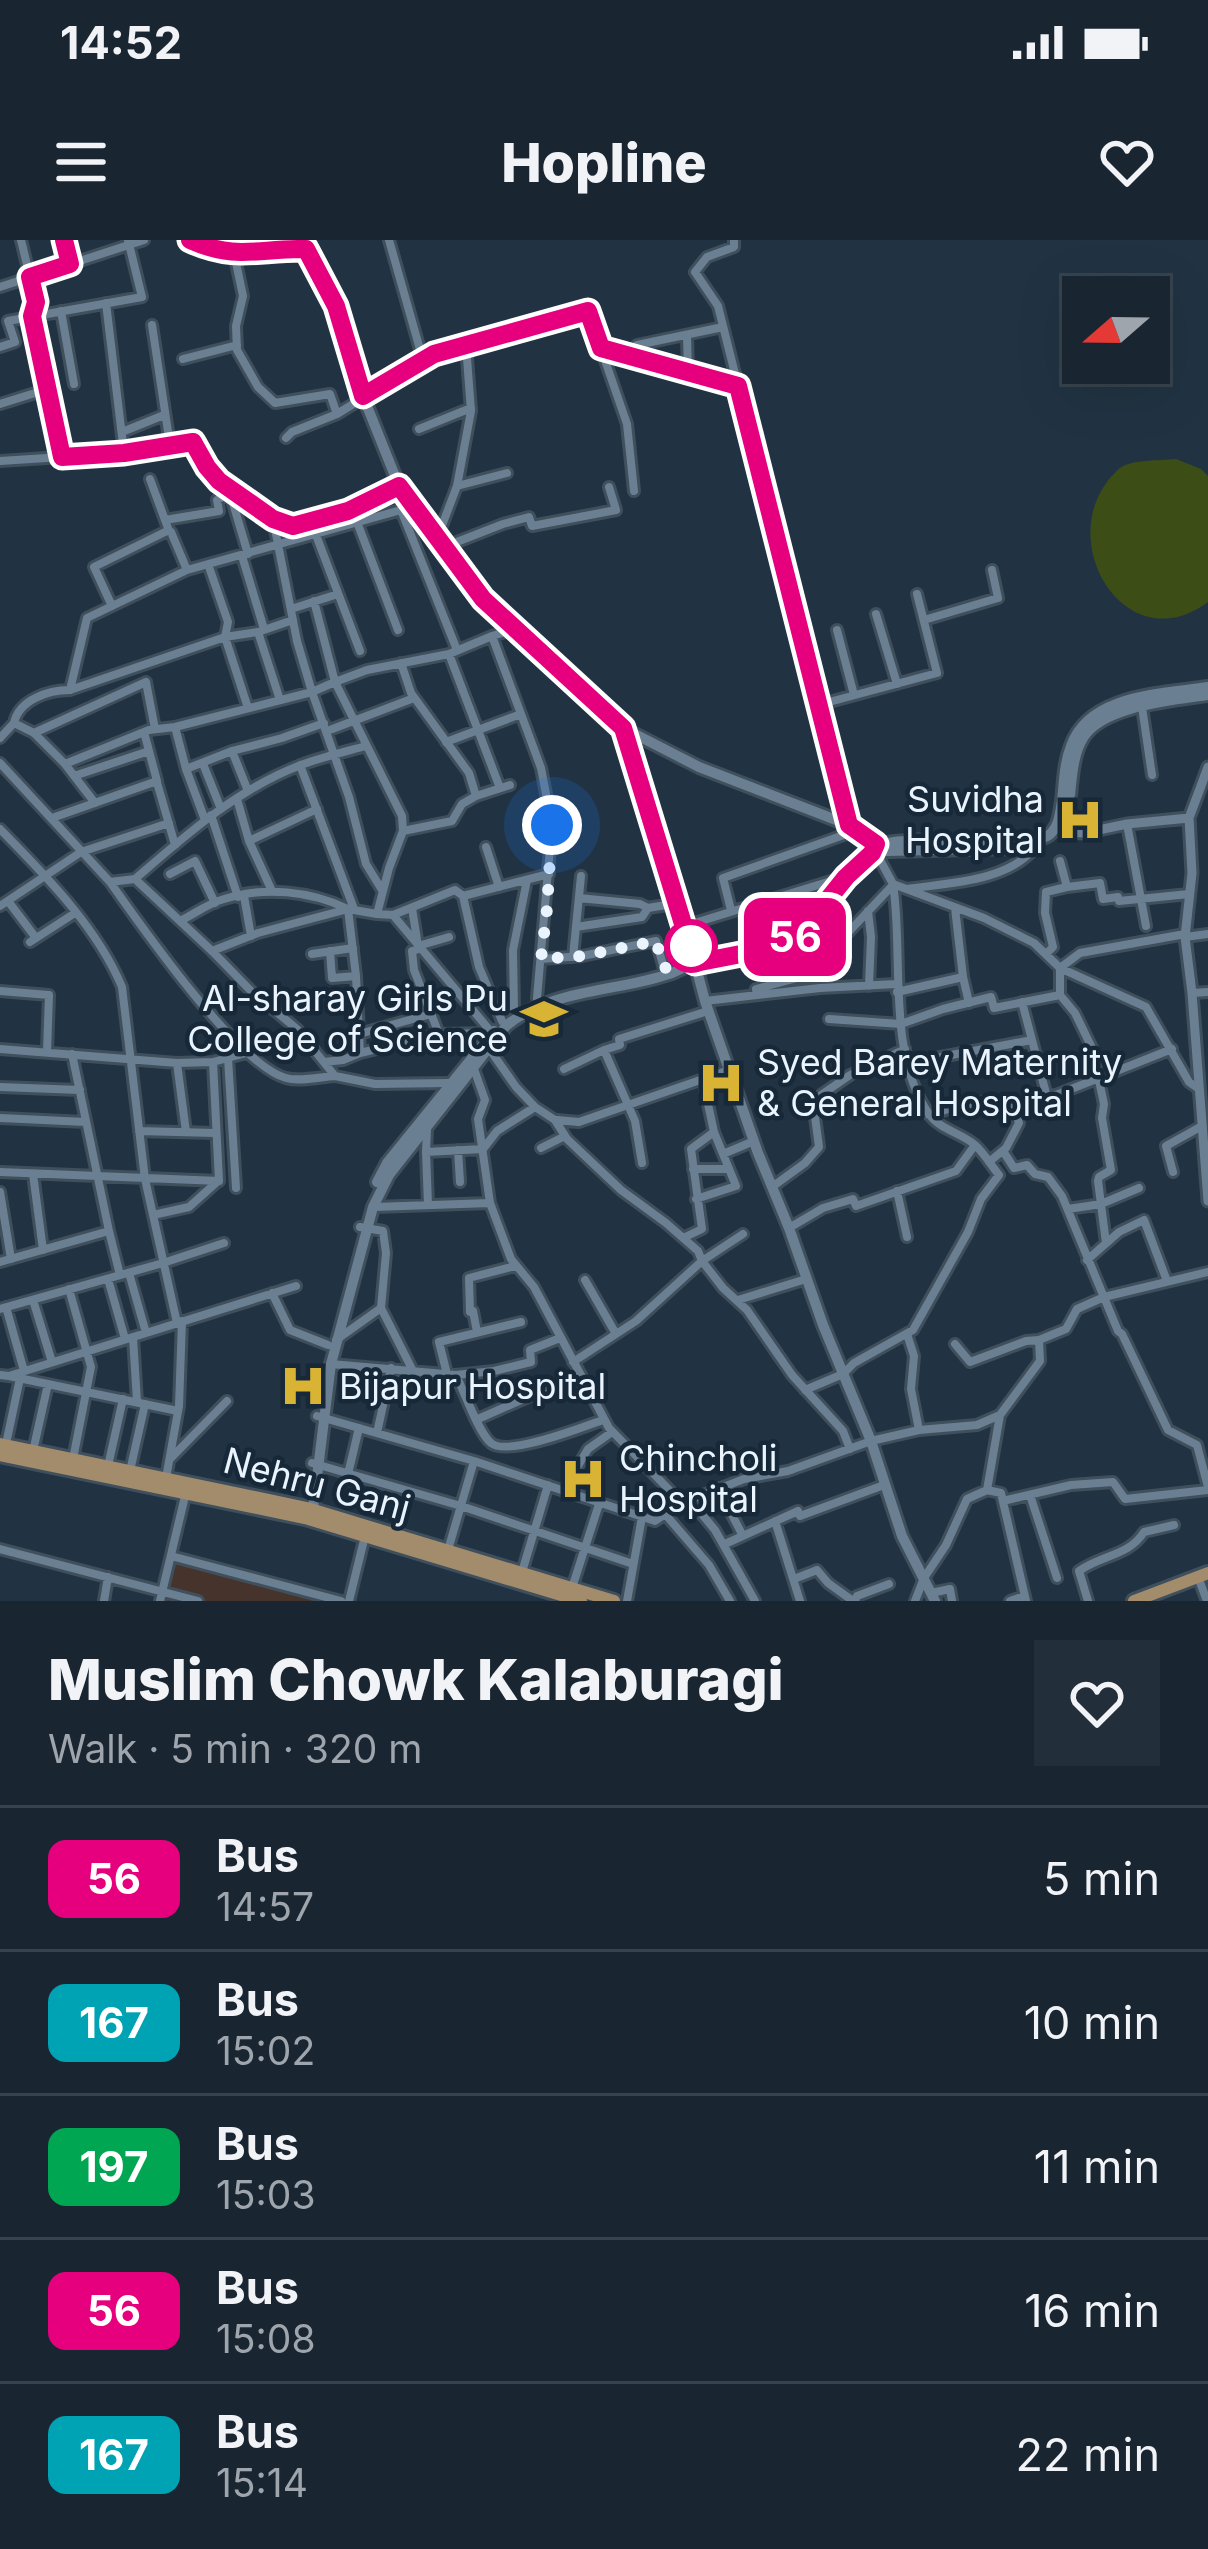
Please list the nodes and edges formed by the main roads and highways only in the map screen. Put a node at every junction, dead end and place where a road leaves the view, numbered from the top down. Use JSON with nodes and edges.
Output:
{"nodes":[{"id":1,"x":305,"y":245,"type":"edge"},
{"id":2,"x":1208,"y":691,"type":"edge"},
{"id":3,"x":623,"y":728,"type":"junction"},
{"id":4,"x":879,"y":850,"type":"junction"},
{"id":5,"x":695,"y":963,"type":"junction"},
{"id":6,"x":682,"y":967,"type":"junction"},
{"id":7,"x":488,"y":1041,"type":"junction"},
{"id":8,"x":363,"y":1227,"type":"junction"},
{"id":9,"x":332,"y":1342,"type":"junction"},
{"id":10,"x":321,"y":1418,"type":"junction"},
{"id":11,"x":2,"y":1448,"type":"edge"},
{"id":12,"x":309,"y":1514,"type":"junction"},
{"id":13,"x":366,"y":1531,"type":"junction"},
{"id":14,"x":1203,"y":1575,"type":"edge"},
{"id":15,"x":535,"y":1594,"type":"edge"},
{"id":16,"x":1161,"y":1596,"type":"edge"},
{"id":17,"x":933,"y":1597,"type":"edge"},
{"id":18,"x":581,"y":1601,"type":"edge"},
{"id":19,"x":614,"y":1601,"type":"edge"},
{"id":20,"x":1134,"y":1601,"type":"edge"}],
"edges":[{"from":1,"to":3,"type":"main road"},
{"from":2,"to":4,"type":"main road"},
{"from":2,"to":4,"type":"main road"},
{"from":3,"to":4,"type":"main road"},
{"from":3,"to":5,"type":"main road"},
{"from":4,"to":5,"type":"main road"},
{"from":5,"to":6,"type":"main road"},
{"from":5,"to":17,"type":"main road"},
{"from":6,"to":7,"type":"main road"},
{"from":6,"to":7,"type":"main road"},
{"from":7,"to":8,"type":"main road"},
{"from":7,"to":8,"type":"main road"},
{"from":8,"to":9,"type":"main road"},
{"from":9,"to":10,"type":"main road"},
{"from":9,"to":10,"type":"main road"},
{"from":10,"to":12,"type":"main road"},
{"from":11,"to":12,"type":"main road","name":"Nehru Ganj"},
{"from":11,"to":12,"type":"main road","name":"Nehru Ganj"},
{"from":12,"to":13,"type":"main road","name":"Nehru Ganj"},
{"from":13,"to":15,"type":"main road","name":"Nehru Ganj"},
{"from":13,"to":19,"type":"main road","name":"Nehru Ganj"},
{"from":14,"to":16,"type":"main road"},
{"from":15,"to":18,"type":"main road","name":"Nehru Ganj"},
{"from":16,"to":20,"type":"main road"}]}
